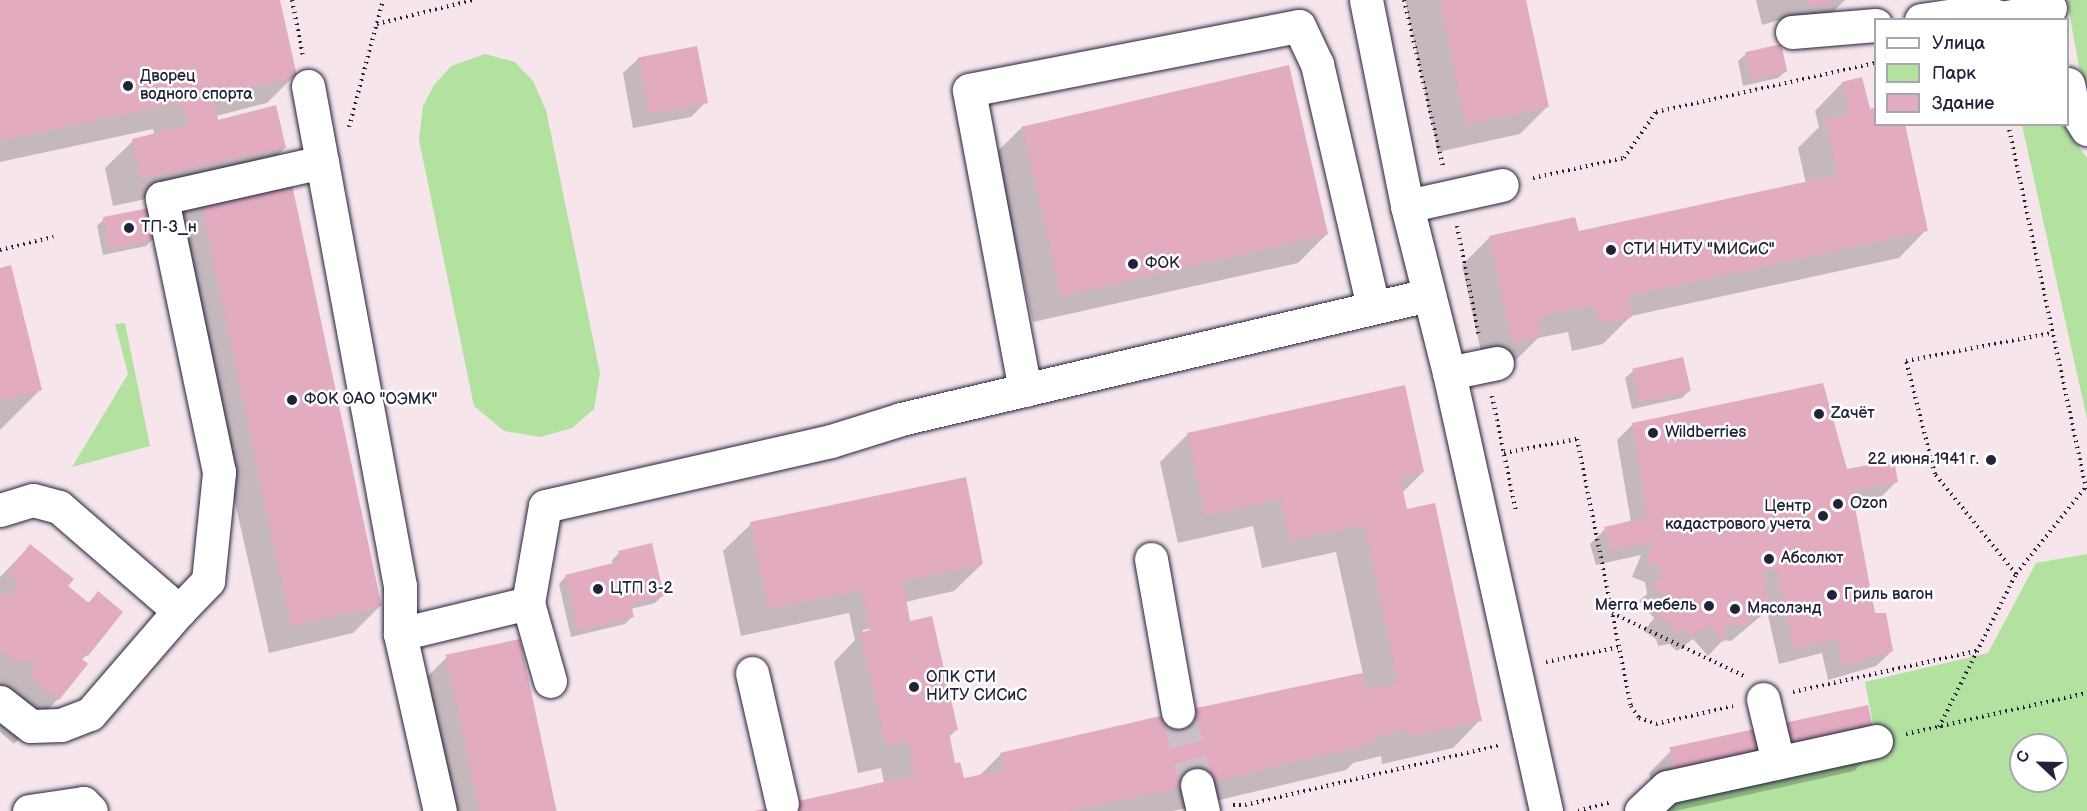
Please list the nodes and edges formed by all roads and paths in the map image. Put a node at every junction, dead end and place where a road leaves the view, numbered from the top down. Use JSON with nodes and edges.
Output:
{"nodes":[{"id":1,"x":292,"y":0,"type":"edge"},
{"id":2,"x":383,"y":0,"type":"edge"},
{"id":3,"x":473,"y":0,"type":"edge"},
{"id":4,"x":1366,"y":0,"type":"edge"},
{"id":5,"x":1404,"y":0,"type":"edge"},
{"id":6,"x":2051,"y":9,"type":"edge"},
{"id":7,"x":1935,"y":18,"type":"edge"},
{"id":8,"x":2003,"y":18,"type":"edge"},
{"id":9,"x":2003,"y":18,"type":"edge"},
{"id":10,"x":377,"y":24,"type":"junction"},
{"id":11,"x":1874,"y":25,"type":"edge"},
{"id":12,"x":1792,"y":32,"type":"dead end"},
{"id":13,"x":1874,"y":63,"type":"edge"},
{"id":14,"x":308,"y":86,"type":"joint"},
{"id":15,"x":2069,"y":91,"type":"edge"},
{"id":16,"x":2008,"y":126,"type":"edge"},
{"id":17,"x":2087,"y":129,"type":"edge"},
{"id":18,"x":322,"y":162,"type":"junction"},
{"id":19,"x":1502,"y":185,"type":"joint"},
{"id":20,"x":1450,"y":197,"type":"junction"},
{"id":21,"x":1407,"y":206,"type":"junction"},
{"id":22,"x":54,"y":237,"type":"dead end"},
{"id":23,"x":0,"y":250,"type":"edge"},
{"id":24,"x":1428,"y":295,"type":"junction"},
{"id":25,"x":1373,"y":307,"type":"junction"},
{"id":26,"x":2052,"y":333,"type":"junction"},
{"id":27,"x":1491,"y":364,"type":"junction"},
{"id":28,"x":1449,"y":373,"type":"junction"},
{"id":29,"x":1025,"y":390,"type":"junction"},
{"id":30,"x":1504,"y":453,"type":"junction"},
{"id":31,"x":2086,"y":488,"type":"edge"},
{"id":32,"x":2087,"y":494,"type":"edge"},
{"id":33,"x":0,"y":510,"type":"edge"},
{"id":34,"x":1518,"y":523,"type":"dead end"},
{"id":35,"x":1151,"y":559,"type":"dead end"},
{"id":36,"x":2016,"y":574,"type":"junction"},
{"id":37,"x":528,"y":603,"type":"junction"},
{"id":38,"x":179,"y":611,"type":"junction"},
{"id":39,"x":1612,"y":613,"type":"junction"},
{"id":40,"x":400,"y":634,"type":"junction"},
{"id":41,"x":1619,"y":647,"type":"junction"},
{"id":42,"x":1544,"y":651,"type":"dead end"},
{"id":43,"x":1977,"y":651,"type":"junction"},
{"id":44,"x":1546,"y":662,"type":"junction"},
{"id":45,"x":752,"y":673,"type":"dead end"},
{"id":46,"x":1548,"y":674,"type":"dead end"},
{"id":47,"x":550,"y":681,"type":"dead end"},
{"id":48,"x":1757,"y":689,"type":"junction"},
{"id":49,"x":2087,"y":693,"type":"edge"},
{"id":50,"x":0,"y":702,"type":"edge"},
{"id":51,"x":1178,"y":712,"type":"tunnel mouth"},
{"id":52,"x":1939,"y":727,"type":"junction"},
{"id":53,"x":1530,"y":736,"type":"junction"},
{"id":54,"x":1876,"y":741,"type":"joint"},
{"id":55,"x":1778,"y":762,"type":"junction"},
{"id":56,"x":1200,"y":800,"type":"edge"},
{"id":57,"x":782,"y":804,"type":"dead end"},
{"id":58,"x":1560,"y":805,"type":"edge"},
{"id":59,"x":29,"y":811,"type":"edge"},
{"id":60,"x":91,"y":811,"type":"edge"},
{"id":61,"x":440,"y":811,"type":"edge"},
{"id":62,"x":1577,"y":811,"type":"edge"},
{"id":63,"x":1641,"y":811,"type":"edge"}],
"edges":[{"from":1,"to":14,"type":"path"},
{"from":2,"to":10,"type":"path"},
{"from":3,"to":10,"type":"path"},
{"from":4,"to":21,"type":"street"},
{"from":5,"to":20,"type":"path"},
{"from":6,"to":8,"type":"street"},
{"from":7,"to":9,"type":"street"},
{"from":10,"to":18,"type":"path"},
{"from":11,"to":12,"type":"street"},
{"from":13,"to":19,"type":"path"},
{"from":14,"to":18,"type":"street"},
{"from":15,"to":17,"type":"street"},
{"from":16,"to":26,"type":"path"},
{"from":18,"to":38,"type":"street"},
{"from":18,"to":40,"type":"street"},
{"from":19,"to":20,"type":"street"},
{"from":20,"to":21,"type":"street"},
{"from":20,"to":27,"type":"path"},
{"from":21,"to":24,"type":"street"},
{"from":22,"to":23,"type":"path"},
{"from":24,"to":25,"type":"street"},
{"from":24,"to":28,"type":"street"},
{"from":25,"to":29,"type":"street"},
{"from":25,"to":29,"type":"street"},
{"from":26,"to":31,"type":"path"},
{"from":26,"to":36,"type":"path"},
{"from":27,"to":28,"type":"street"},
{"from":27,"to":30,"type":"path"},
{"from":28,"to":53,"type":"street"},
{"from":29,"to":37,"type":"street"},
{"from":30,"to":34,"type":"path"},
{"from":30,"to":39,"type":"path"},
{"from":31,"to":32,"type":"path"},
{"from":31,"to":36,"type":"path"},
{"from":33,"to":38,"type":"street"},
{"from":35,"to":51,"type":"street"},
{"from":36,"to":43,"type":"path"},
{"from":37,"to":40,"type":"street"},
{"from":37,"to":47,"type":"street"},
{"from":38,"to":50,"type":"street"},
{"from":39,"to":41,"type":"path"},
{"from":39,"to":48,"type":"path"},
{"from":40,"to":61,"type":"street"},
{"from":41,"to":44,"type":"path"},
{"from":41,"to":48,"type":"path"},
{"from":42,"to":44,"type":"path"},
{"from":43,"to":48,"type":"path"},
{"from":43,"to":52,"type":"path"},
{"from":44,"to":46,"type":"path"},
{"from":45,"to":57,"type":"street"},
{"from":48,"to":55,"type":"street"},
{"from":49,"to":52,"type":"path"},
{"from":52,"to":54,"type":"path"},
{"from":53,"to":56,"type":"path"},
{"from":53,"to":58,"type":"street"},
{"from":54,"to":55,"type":"street"},
{"from":55,"to":63,"type":"street"},
{"from":58,"to":62,"type":"path"},
{"from":59,"to":60,"type":"street"}]}
